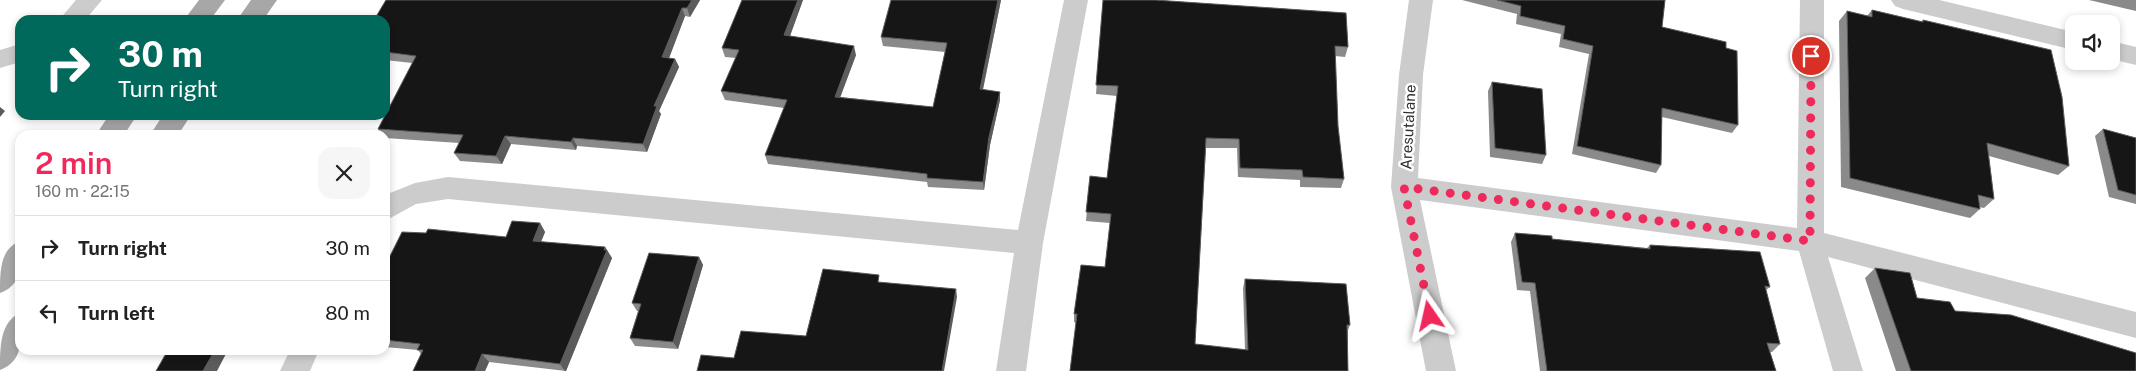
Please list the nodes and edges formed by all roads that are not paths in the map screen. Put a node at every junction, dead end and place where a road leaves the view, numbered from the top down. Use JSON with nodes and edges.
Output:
{"nodes":[{"id":1,"x":90,"y":0,"type":"edge"},
{"id":2,"x":213,"y":0,"type":"edge"},
{"id":3,"x":265,"y":0,"type":"edge"},
{"id":4,"x":1076,"y":0,"type":"edge"},
{"id":5,"x":1421,"y":0,"type":"edge"},
{"id":6,"x":1812,"y":0,"type":"edge"},
{"id":7,"x":1903,"y":0,"type":"edge"},
{"id":8,"x":76,"y":15,"type":"edge"},
{"id":9,"x":200,"y":15,"type":"edge"},
{"id":10,"x":253,"y":15,"type":"edge"},
{"id":11,"x":2065,"y":39,"type":"edge"},
{"id":12,"x":2120,"y":52,"type":"edge"},
{"id":13,"x":15,"y":54,"type":"edge"},
{"id":14,"x":2136,"y":56,"type":"edge"},
{"id":15,"x":0,"y":59,"type":"edge"},
{"id":16,"x":1404,"y":187,"type":"junction"},
{"id":17,"x":390,"y":206,"type":"edge"},
{"id":18,"x":1810,"y":241,"type":"junction"},
{"id":19,"x":1030,"y":243,"type":"junction"},
{"id":20,"x":15,"y":260,"type":"edge"},
{"id":21,"x":0,"y":280,"type":"edge"},
{"id":22,"x":2136,"y":326,"type":"edge"},
{"id":23,"x":15,"y":334,"type":"edge"},
{"id":24,"x":303,"y":355,"type":"edge"},
{"id":25,"x":0,"y":356,"type":"edge"},
{"id":26,"x":295,"y":371,"type":"edge"},
{"id":27,"x":1011,"y":371,"type":"edge"},
{"id":28,"x":1442,"y":371,"type":"edge"},
{"id":29,"x":1848,"y":371,"type":"edge"}],
"edges":[{"from":1,"to":8,"type":"street"},
{"from":2,"to":9,"type":"main road"},
{"from":3,"to":10,"type":"main road"},
{"from":4,"to":19,"type":"street"},
{"from":5,"to":16,"type":"street","name":"Aresutalane"},
{"from":6,"to":18,"type":"street"},
{"from":7,"to":11,"type":"street"},
{"from":12,"to":14,"type":"street"},
{"from":13,"to":15,"type":"street"},
{"from":16,"to":18,"type":"street"},
{"from":16,"to":28,"type":"street","name":"Aresutalane"},
{"from":17,"to":19,"type":"street"},
{"from":18,"to":22,"type":"street"},
{"from":18,"to":29,"type":"street"},
{"from":19,"to":27,"type":"street"},
{"from":20,"to":21,"type":"main road"},
{"from":23,"to":25,"type":"main road"},
{"from":24,"to":26,"type":"street"}]}
